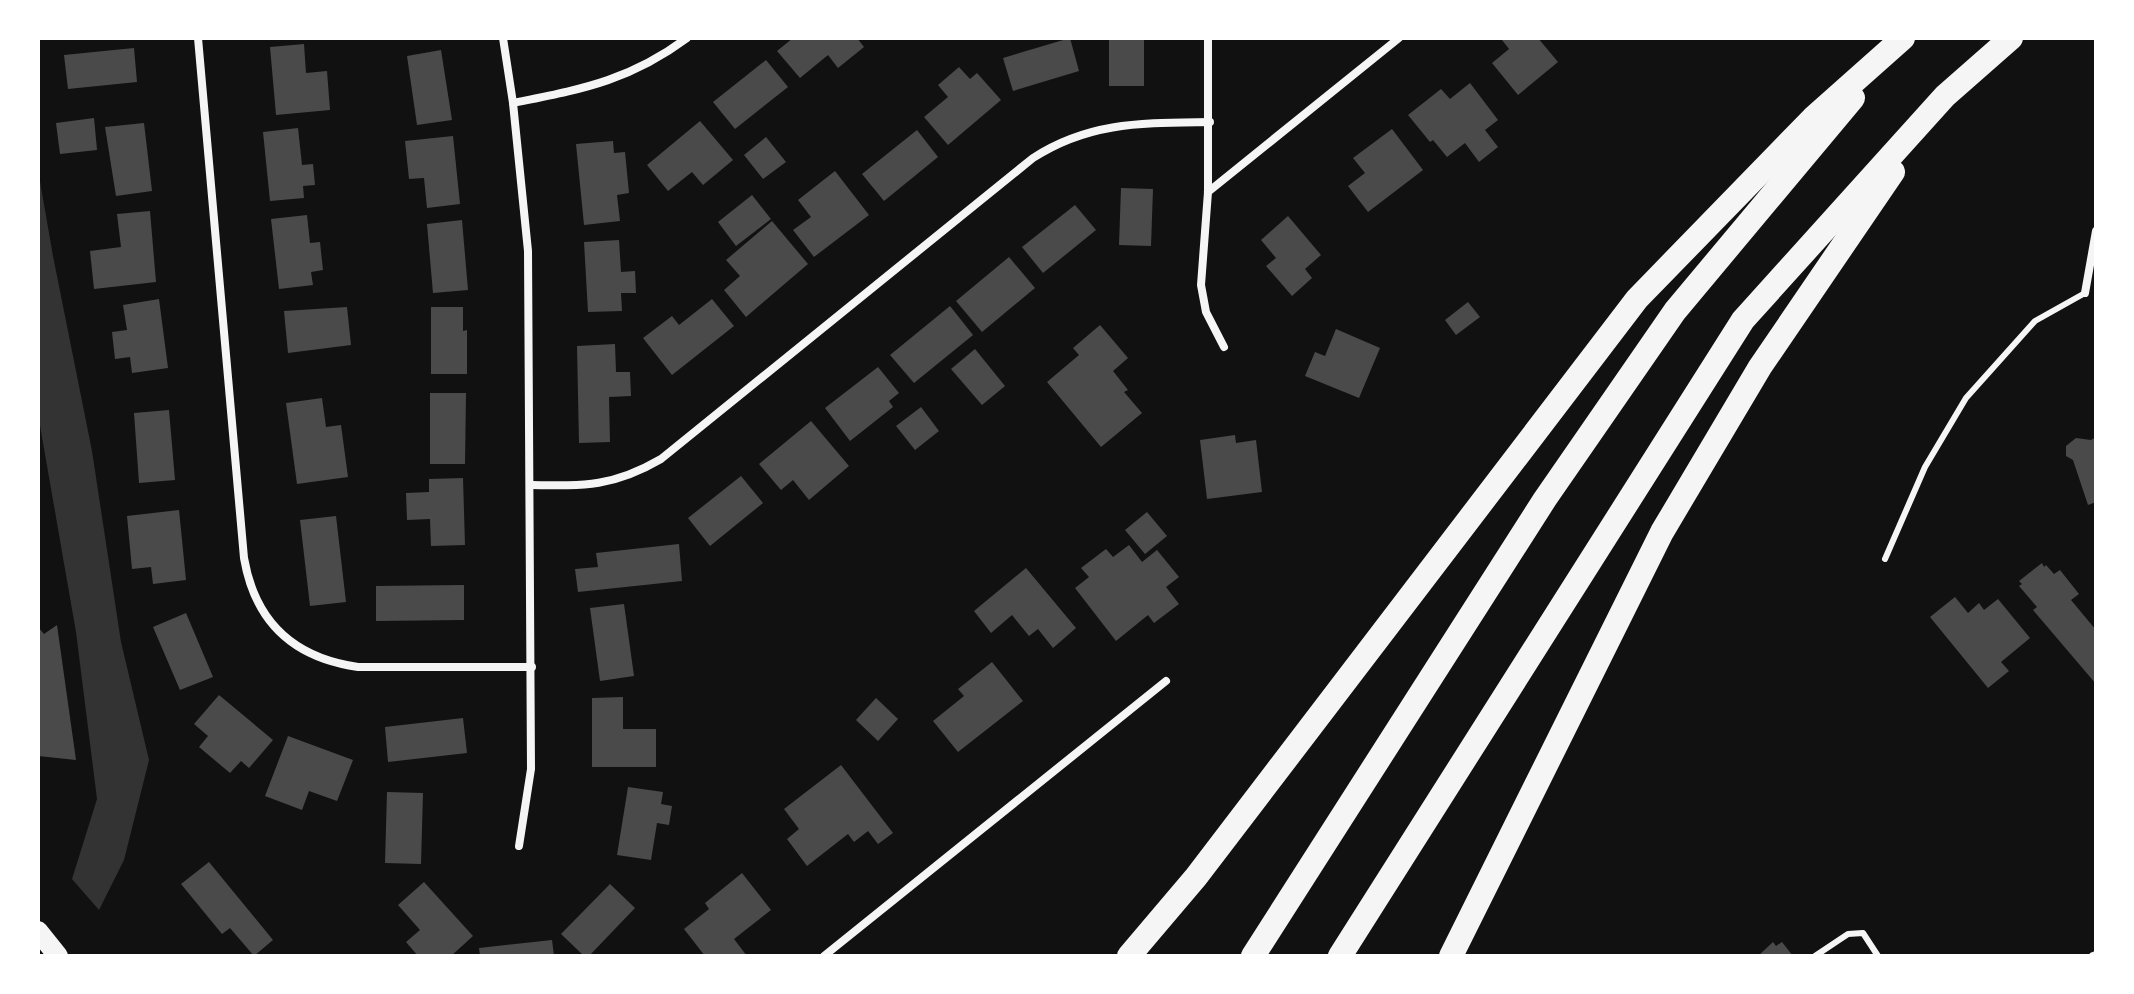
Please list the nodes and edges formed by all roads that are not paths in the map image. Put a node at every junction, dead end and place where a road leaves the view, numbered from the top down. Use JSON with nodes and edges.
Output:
{"nodes":[{"id":1,"x":198,"y":38,"type":"edge"},
{"id":2,"x":503,"y":38,"type":"edge"},
{"id":3,"x":687,"y":38,"type":"edge"},
{"id":4,"x":1208,"y":38,"type":"edge"},
{"id":5,"x":1399,"y":38,"type":"edge"},
{"id":6,"x":1903,"y":38,"type":"edge"},
{"id":7,"x":2011,"y":38,"type":"edge"},
{"id":8,"x":1945,"y":96,"type":"junction"},
{"id":9,"x":513,"y":103,"type":"junction"},
{"id":10,"x":1210,"y":122,"type":"junction"},
{"id":11,"x":1208,"y":192,"type":"junction"},
{"id":12,"x":2096,"y":231,"type":"edge"},
{"id":13,"x":2085,"y":293,"type":"joint"},
{"id":14,"x":1224,"y":347,"type":"dead end"},
{"id":15,"x":530,"y":485,"type":"junction"},
{"id":16,"x":1885,"y":559,"type":"dead end"},
{"id":17,"x":532,"y":667,"type":"junction"},
{"id":18,"x":1166,"y":681,"type":"dead end"},
{"id":19,"x":519,"y":846,"type":"dead end"},
{"id":20,"x":38,"y":931,"type":"edge"},
{"id":21,"x":58,"y":956,"type":"edge"},
{"id":22,"x":824,"y":956,"type":"edge"},
{"id":23,"x":1129,"y":956,"type":"edge"},
{"id":24,"x":1253,"y":956,"type":"edge"},
{"id":25,"x":1340,"y":956,"type":"edge"},
{"id":26,"x":1451,"y":956,"type":"edge"},
{"id":27,"x":1815,"y":956,"type":"edge"},
{"id":28,"x":1878,"y":956,"type":"edge"}],
"edges":[{"from":1,"to":17,"type":"street"},
{"from":2,"to":9,"type":"street"},
{"from":3,"to":9,"type":"street"},
{"from":4,"to":10,"type":"street"},
{"from":5,"to":11,"type":"street"},
{"from":6,"to":23,"type":"highway"},
{"from":6,"to":24,"type":"highway"},
{"from":7,"to":8,"type":"highway"},
{"from":8,"to":25,"type":"highway"},
{"from":8,"to":26,"type":"highway"},
{"from":9,"to":15,"type":"street"},
{"from":10,"to":11,"type":"street"},
{"from":10,"to":15,"type":"street"},
{"from":11,"to":14,"type":"street"},
{"from":12,"to":13,"type":"street"},
{"from":13,"to":16,"type":"lane"},
{"from":15,"to":17,"type":"street"},
{"from":17,"to":19,"type":"street"},
{"from":18,"to":22,"type":"street"},
{"from":20,"to":21,"type":"main road"},
{"from":27,"to":28,"type":"lane"}]}
